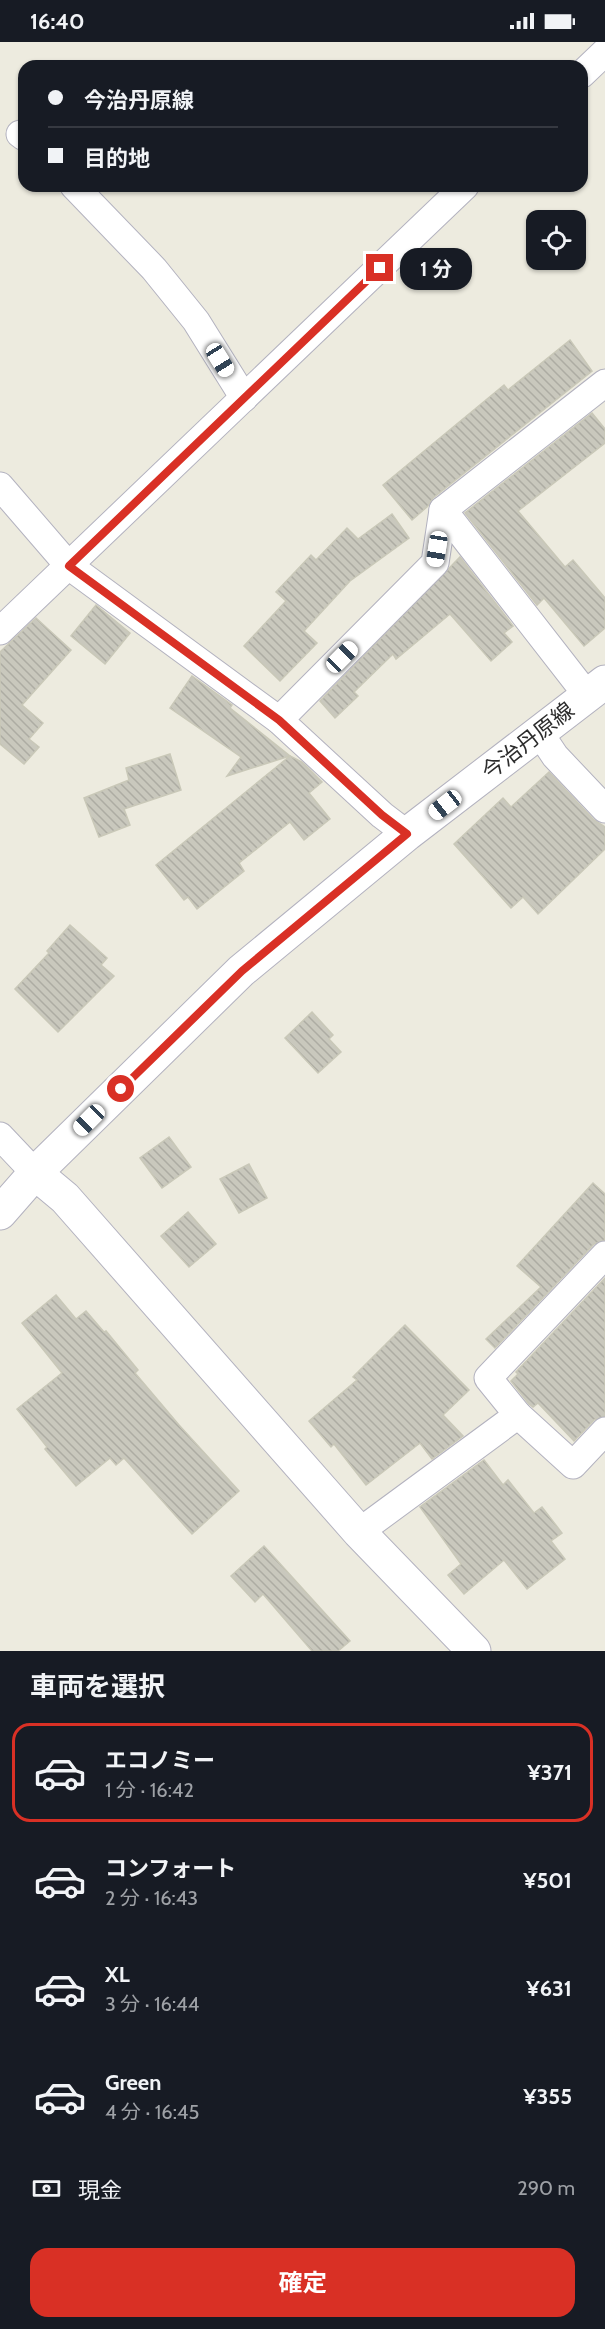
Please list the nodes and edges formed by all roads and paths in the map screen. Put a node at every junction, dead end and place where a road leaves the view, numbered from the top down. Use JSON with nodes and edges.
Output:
{"nodes":[{"id":1,"x":605,"y":51,"type":"edge"},
{"id":2,"x":588,"y":68,"type":"edge"},
{"id":3,"x":80,"y":192,"type":"edge"},
{"id":4,"x":459,"y":192,"type":"edge"},
{"id":5,"x":604,"y":383,"type":"edge"},
{"id":6,"x":244,"y":398,"type":"junction"},
{"id":7,"x":0,"y":486,"type":"edge"},
{"id":8,"x":443,"y":510,"type":"junction"},
{"id":9,"x":69,"y":566,"type":"junction"},
{"id":10,"x":0,"y":631,"type":"edge"},
{"id":11,"x":596,"y":688,"type":"edge"},
{"id":12,"x":279,"y":720,"type":"junction"},
{"id":13,"x":539,"y":732,"type":"junction"},
{"id":14,"x":605,"y":808,"type":"edge"},
{"id":15,"x":407,"y":834,"type":"junction"},
{"id":16,"x":0,"y":1136,"type":"edge"},
{"id":17,"x":35,"y":1173,"type":"junction"},
{"id":18,"x":0,"y":1213,"type":"edge"},
{"id":19,"x":605,"y":1255,"type":"edge"},
{"id":20,"x":518,"y":1415,"type":"junction"},
{"id":21,"x":605,"y":1431,"type":"edge"},
{"id":22,"x":359,"y":1532,"type":"junction"},
{"id":23,"x":474,"y":1651,"type":"edge"}],
"edges":[{"from":1,"to":2,"type":"street"},
{"from":3,"to":6,"type":"street"},
{"from":4,"to":6,"type":"street"},
{"from":5,"to":8,"type":"street"},
{"from":6,"to":9,"type":"street"},
{"from":7,"to":9,"type":"street"},
{"from":8,"to":11,"type":"street"},
{"from":8,"to":12,"type":"street"},
{"from":9,"to":10,"type":"street"},
{"from":9,"to":12,"type":"street"},
{"from":11,"to":13,"type":"main road","name":"今治丹原線"},
{"from":12,"to":15,"type":"street"},
{"from":13,"to":14,"type":"street"},
{"from":13,"to":15,"type":"main road","name":"今治丹原線"},
{"from":15,"to":17,"type":"main road","name":"今治丹原線"},
{"from":16,"to":17,"type":"street"},
{"from":17,"to":18,"type":"main road","name":"今治丹原線"},
{"from":17,"to":22,"type":"main road"},
{"from":19,"to":20,"type":"street"},
{"from":20,"to":21,"type":"street"},
{"from":20,"to":22,"type":"street"},
{"from":22,"to":23,"type":"main road"}]}
